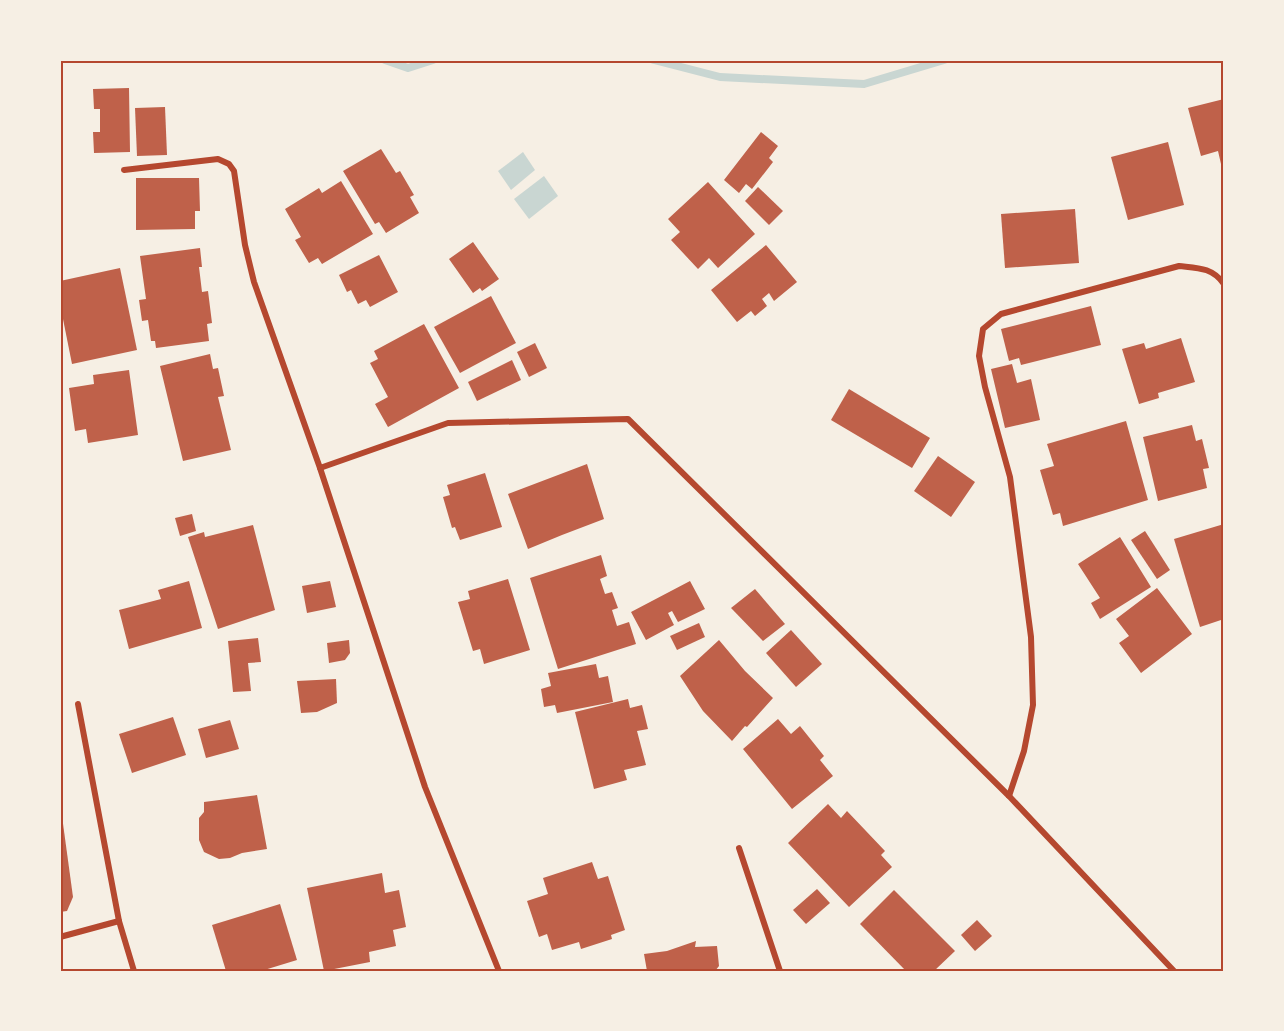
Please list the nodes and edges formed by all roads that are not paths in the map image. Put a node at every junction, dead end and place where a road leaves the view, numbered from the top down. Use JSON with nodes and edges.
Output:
{"nodes":[{"id":1,"x":124,"y":170,"type":"dead end"},
{"id":2,"x":1224,"y":284,"type":"edge"},
{"id":3,"x":320,"y":468,"type":"junction"},
{"id":4,"x":78,"y":704,"type":"dead end"},
{"id":5,"x":1009,"y":796,"type":"junction"},
{"id":6,"x":739,"y":848,"type":"dead end"},
{"id":7,"x":119,"y":921,"type":"junction"},
{"id":8,"x":60,"y":937,"type":"edge"},
{"id":9,"x":134,"y":971,"type":"edge"},
{"id":10,"x":499,"y":971,"type":"edge"},
{"id":11,"x":780,"y":971,"type":"edge"},
{"id":12,"x":1174,"y":971,"type":"edge"}],
"edges":[{"from":1,"to":3,"type":"street"},
{"from":2,"to":5,"type":"street"},
{"from":3,"to":5,"type":"street"},
{"from":3,"to":10,"type":"street"},
{"from":4,"to":7,"type":"street"},
{"from":5,"to":12,"type":"street"},
{"from":6,"to":11,"type":"street"},
{"from":7,"to":8,"type":"street"},
{"from":7,"to":9,"type":"street"}]}
